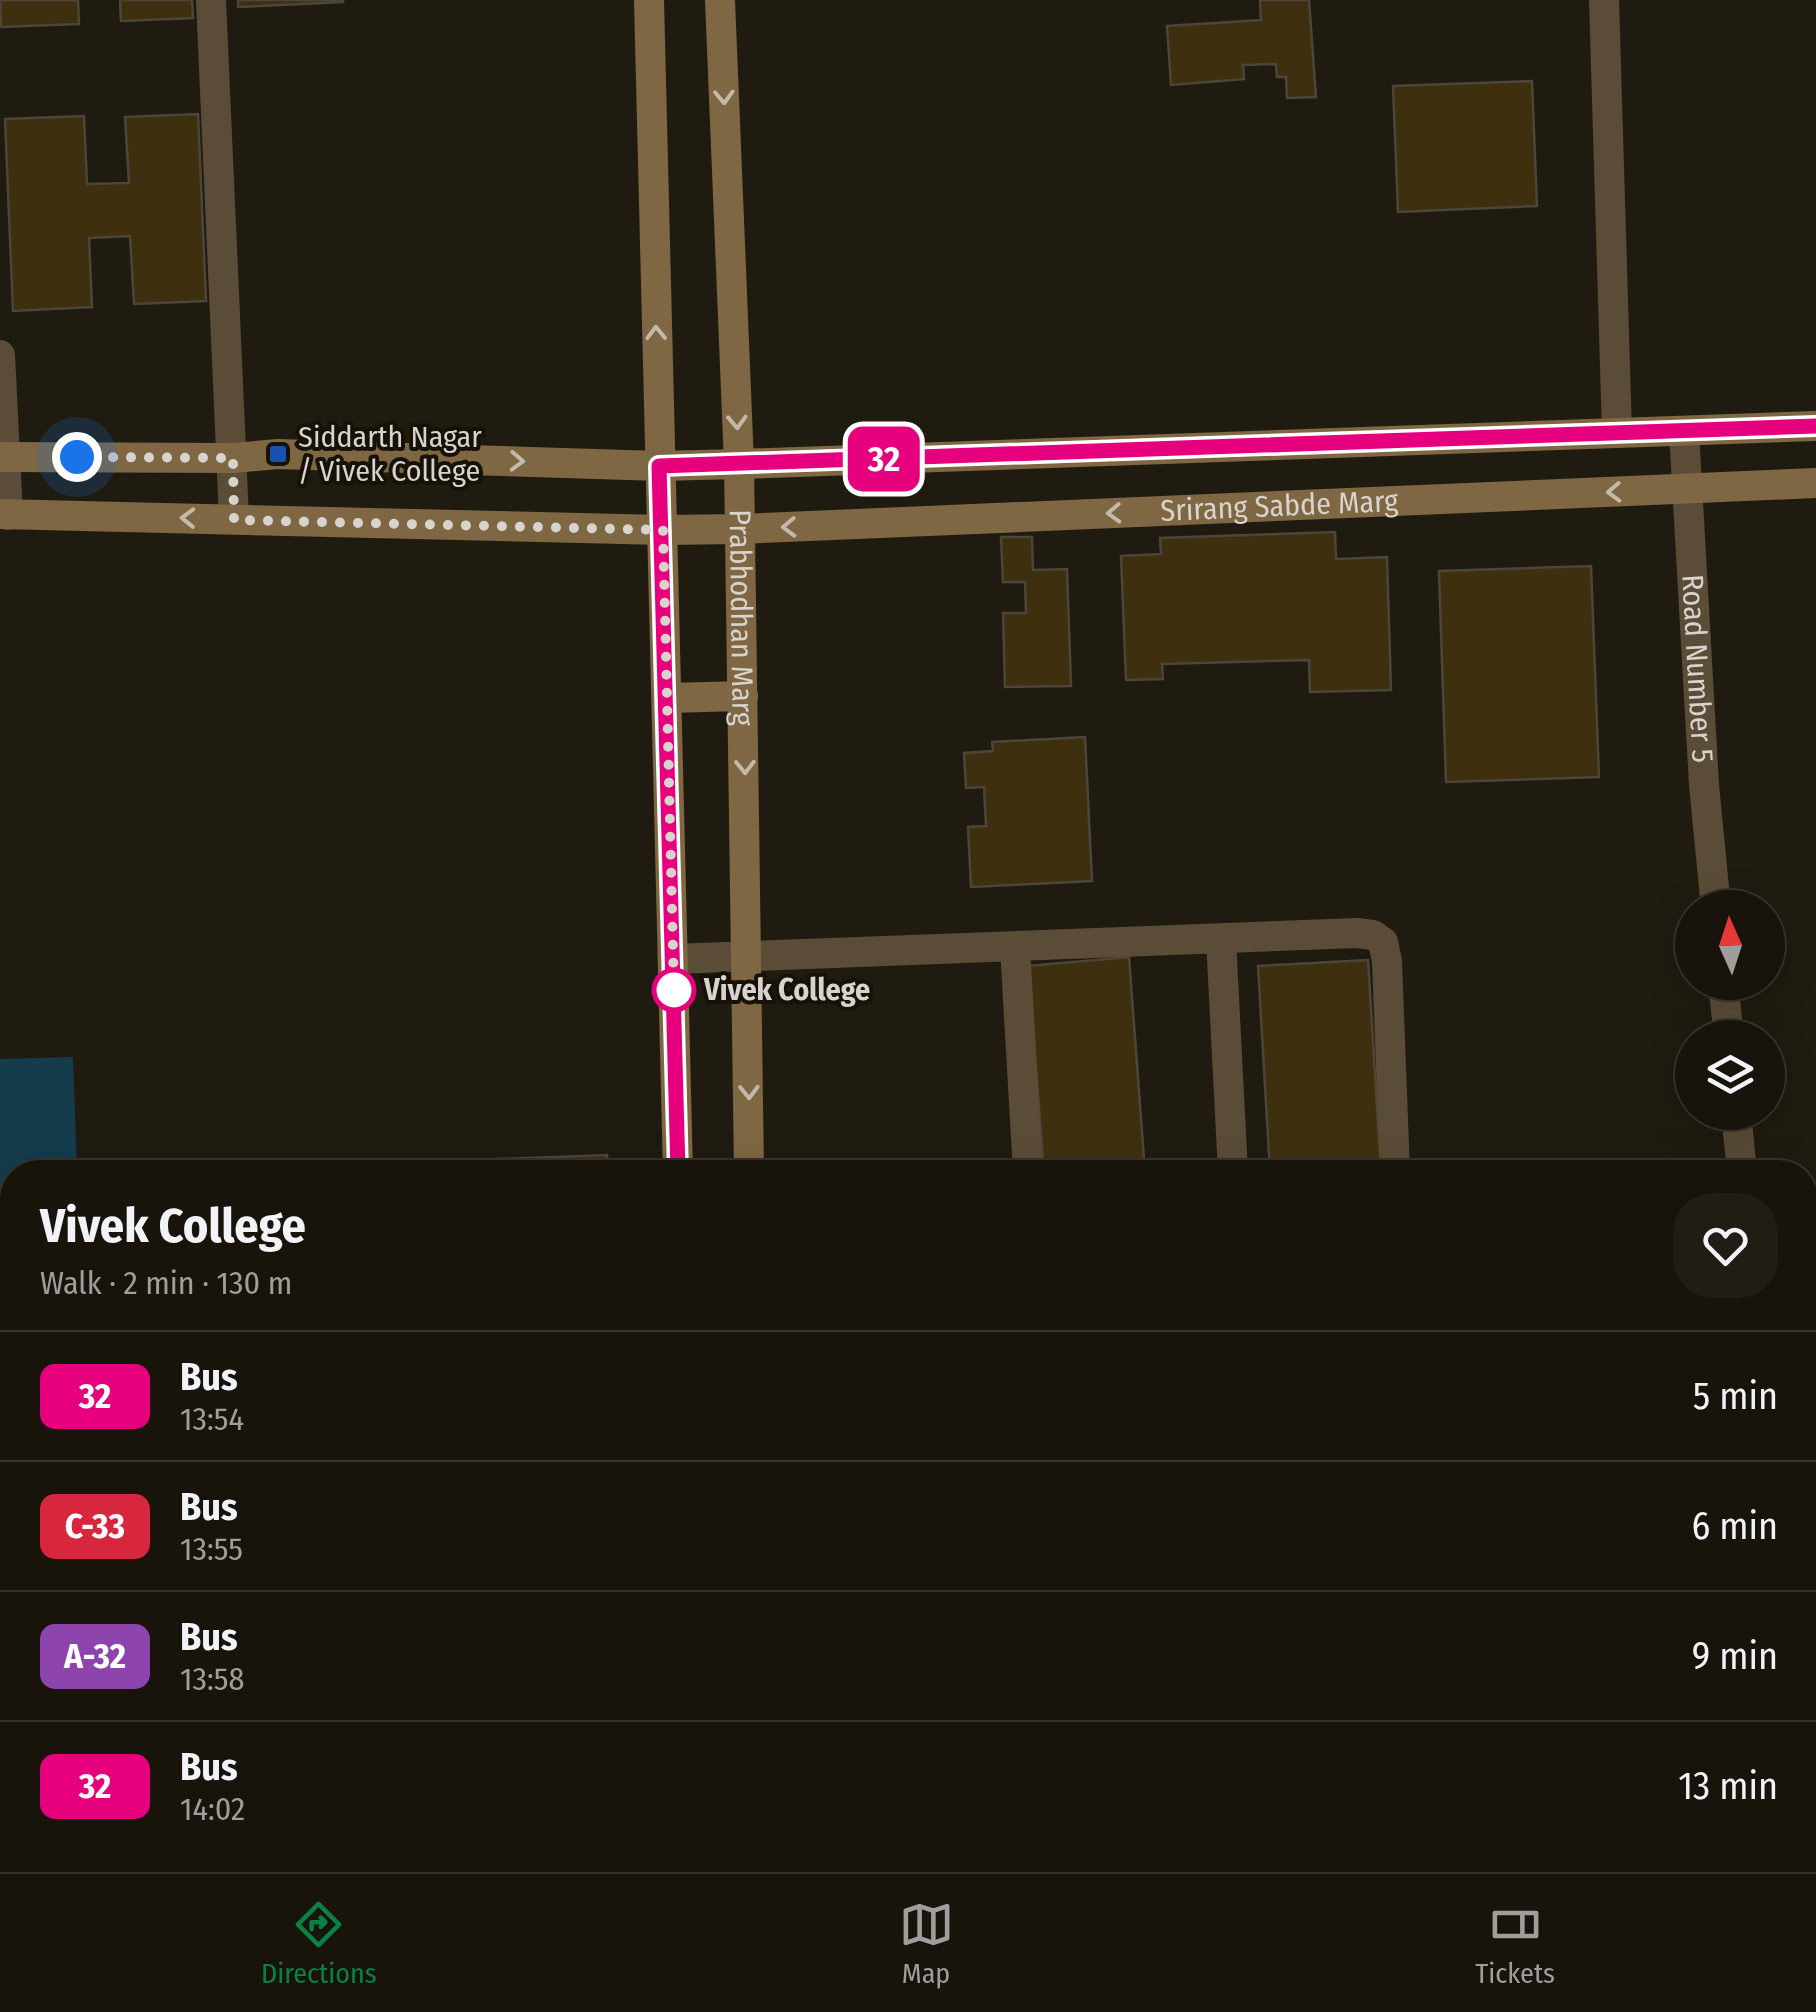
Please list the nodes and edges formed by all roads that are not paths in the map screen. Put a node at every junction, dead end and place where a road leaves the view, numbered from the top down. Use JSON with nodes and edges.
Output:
{"nodes":[{"id":1,"x":210,"y":0,"type":"edge"},
{"id":2,"x":649,"y":0,"type":"edge"},
{"id":3,"x":720,"y":0,"type":"edge"},
{"id":4,"x":1604,"y":0,"type":"edge"},
{"id":5,"x":0,"y":355,"type":"edge"},
{"id":6,"x":1816,"y":426,"type":"edge"},
{"id":7,"x":1684,"y":431,"type":"junction"},
{"id":8,"x":1617,"y":433,"type":"junction"},
{"id":9,"x":3,"y":457,"type":"edge"},
{"id":10,"x":233,"y":458,"type":"junction"},
{"id":11,"x":738,"y":464,"type":"junction"},
{"id":12,"x":659,"y":466,"type":"junction"},
{"id":13,"x":1816,"y":483,"type":"edge"},
{"id":14,"x":1688,"y":488,"type":"junction"},
{"id":15,"x":4,"y":514,"type":"edge"},
{"id":16,"x":234,"y":520,"type":"junction"},
{"id":17,"x":740,"y":529,"type":"junction"},
{"id":18,"x":663,"y":530,"type":"junction"},
{"id":19,"x":743,"y":696,"type":"junction"},
{"id":20,"x":667,"y":698,"type":"junction"},
{"id":21,"x":1714,"y":890,"type":"edge"},
{"id":22,"x":1221,"y":939,"type":"junction"},
{"id":23,"x":1015,"y":946,"type":"junction"},
{"id":24,"x":748,"y":956,"type":"junction"},
{"id":25,"x":673,"y":958,"type":"junction"},
{"id":26,"x":1738,"y":1130,"type":"edge"},
{"id":27,"x":678,"y":1160,"type":"edge"},
{"id":28,"x":750,"y":1160,"type":"edge"},
{"id":29,"x":1027,"y":1160,"type":"edge"},
{"id":30,"x":1232,"y":1160,"type":"edge"},
{"id":31,"x":1395,"y":1160,"type":"edge"},
{"id":32,"x":1741,"y":1160,"type":"edge"}],
"edges":[{"from":1,"to":10,"type":"street"},
{"from":12,"to":2,"type":"street","one_way":true},
{"from":3,"to":11,"type":"street","name":"Prabhodhan Marg","one_way":true},
{"from":4,"to":8,"type":"street"},
{"from":5,"to":9,"type":"street"},
{"from":6,"to":7,"type":"street","name":"Srirang Sabde Marg"},
{"from":7,"to":8,"type":"street","name":"Srirang Sabde Marg"},
{"from":7,"to":14,"type":"street","name":"Road Number 5"},
{"from":8,"to":11,"type":"street","name":"Srirang Sabde Marg"},
{"from":9,"to":10,"type":"street","name":"Srirang Sabde Marg"},
{"from":9,"to":15,"type":"street"},
{"from":10,"to":12,"type":"street","name":"Srirang Sabde Marg","one_way":true},
{"from":10,"to":16,"type":"street"},
{"from":11,"to":12,"type":"street","name":"Srirang Sabde Marg"},
{"from":11,"to":17,"type":"street","name":"Prabhodhan Marg"},
{"from":12,"to":18,"type":"street"},
{"from":13,"to":14,"type":"street","name":"Srirang Sabde Marg"},
{"from":14,"to":17,"type":"street","name":"Srirang Sabde Marg","one_way":true},
{"from":14,"to":21,"type":"street","name":"Road Number 5"},
{"from":16,"to":15,"type":"street","name":"Srirang Sabde Marg","one_way":true},
{"from":16,"to":18,"type":"street","name":"Srirang Sabde Marg"},
{"from":17,"to":18,"type":"street","name":"Srirang Sabde Marg"},
{"from":17,"to":19,"type":"street","name":"Prabhodhan Marg"},
{"from":18,"to":20,"type":"street"},
{"from":19,"to":20,"type":"street"},
{"from":19,"to":24,"type":"street","name":"Prabhodhan Marg","one_way":true},
{"from":20,"to":25,"type":"street"},
{"from":22,"to":23,"type":"street"},
{"from":22,"to":30,"type":"street"},
{"from":22,"to":31,"type":"street"},
{"from":23,"to":24,"type":"street"},
{"from":23,"to":29,"type":"street"},
{"from":24,"to":25,"type":"street"},
{"from":24,"to":28,"type":"street","name":"Prabhodhan Marg","one_way":true},
{"from":25,"to":27,"type":"street"},
{"from":26,"to":32,"type":"street"}]}
